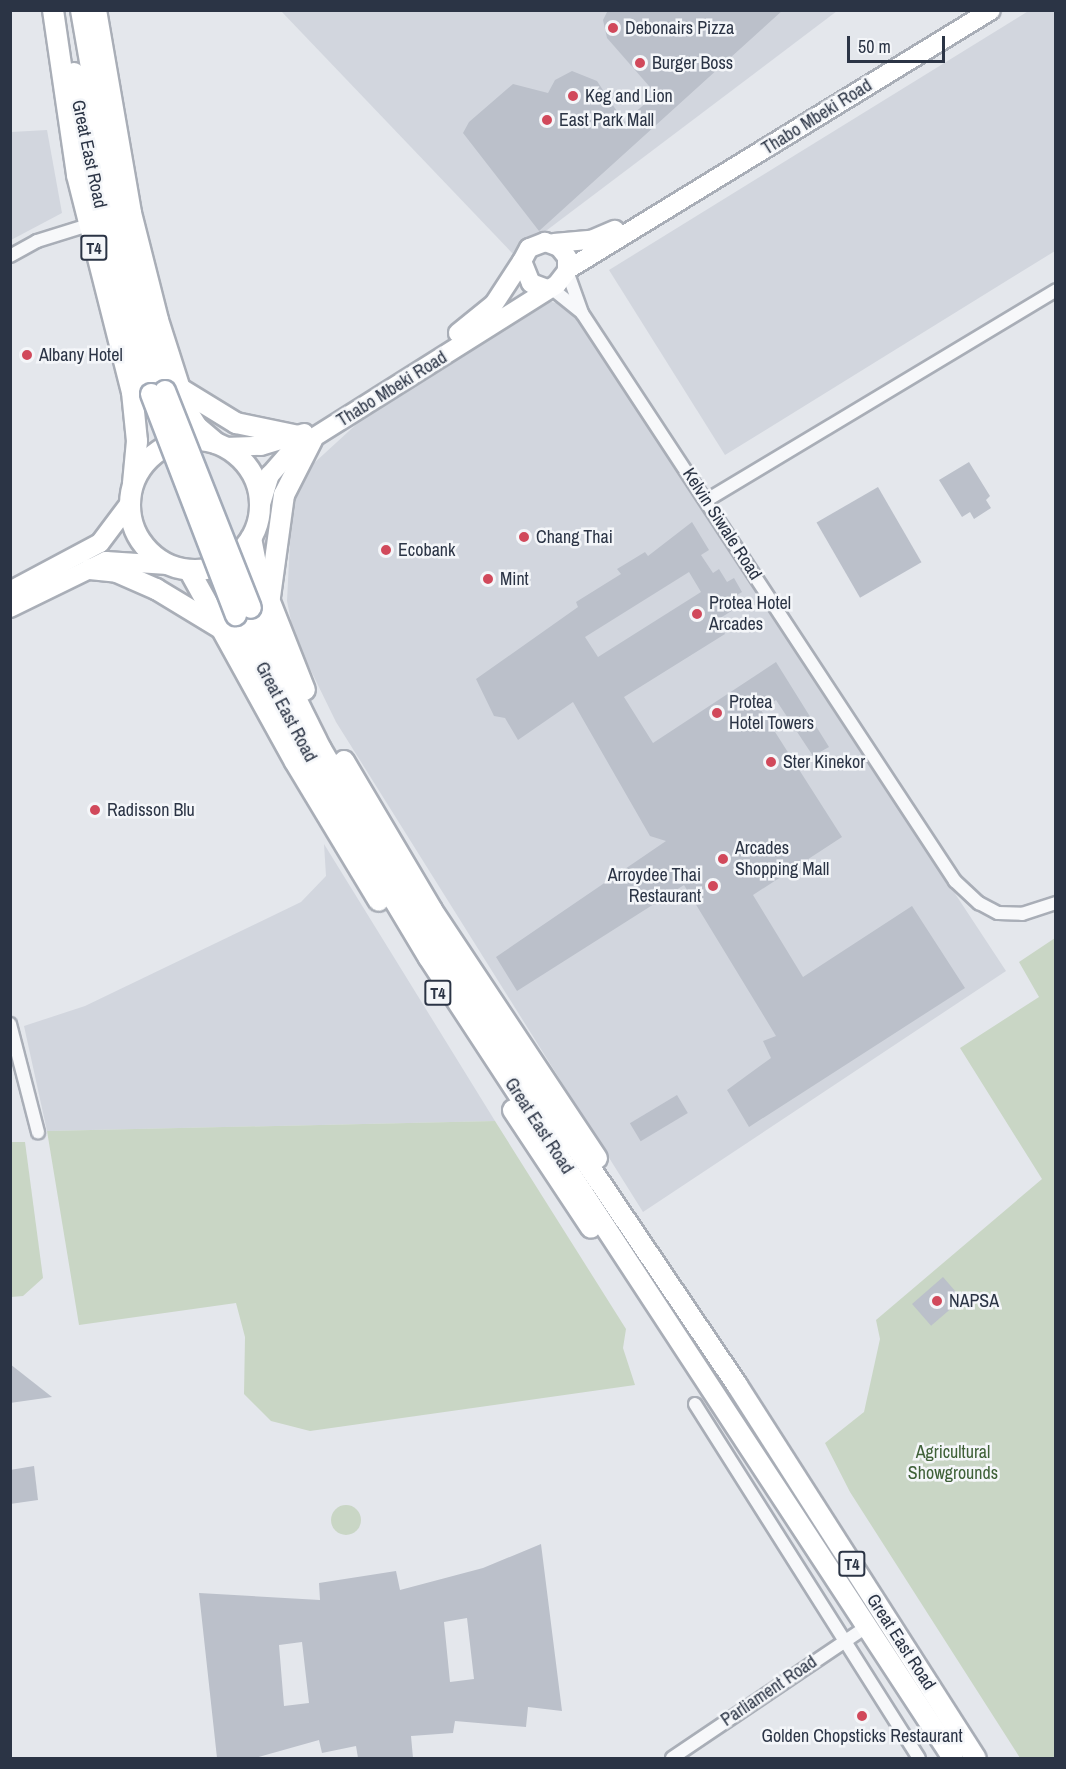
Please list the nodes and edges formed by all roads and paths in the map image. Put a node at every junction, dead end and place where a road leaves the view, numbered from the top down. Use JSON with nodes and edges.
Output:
{"nodes":[{"id":1,"x":53,"y":10,"type":"edge"},
{"id":2,"x":65,"y":10,"type":"edge"},
{"id":3,"x":81,"y":10,"type":"edge"},
{"id":4,"x":96,"y":10,"type":"edge"},
{"id":5,"x":991,"y":10,"type":"edge"},
{"id":6,"x":676,"y":207,"type":"junction"},
{"id":7,"x":88,"y":225,"type":"junction"},
{"id":8,"x":554,"y":243,"type":"junction"},
{"id":9,"x":10,"y":256,"type":"edge"},
{"id":10,"x":522,"y":261,"type":"junction"},
{"id":11,"x":567,"y":271,"type":"junction"},
{"id":12,"x":548,"y":287,"type":"junction"},
{"id":13,"x":1056,"y":290,"type":"edge"},
{"id":14,"x":582,"y":313,"type":"junction"},
{"id":15,"x":165,"y":391,"type":"junction"},
{"id":16,"x":306,"y":438,"type":"junction"},
{"id":17,"x":220,"y":445,"type":"junction"},
{"id":18,"x":134,"y":483,"type":"junction"},
{"id":19,"x":707,"y":500,"type":"junction"},
{"id":20,"x":130,"y":503,"type":"junction"},
{"id":21,"x":260,"y":507,"type":"junction"},
{"id":22,"x":251,"y":538,"type":"junction"},
{"id":23,"x":168,"y":565,"type":"junction"},
{"id":24,"x":90,"y":569,"type":"junction"},
{"id":25,"x":189,"y":570,"type":"junction"},
{"id":26,"x":10,"y":591,"type":"edge"},
{"id":27,"x":10,"y":608,"type":"edge"},
{"id":28,"x":245,"y":615,"type":"junction"},
{"id":29,"x":1056,"y":903,"type":"edge"},
{"id":30,"x":10,"y":1024,"type":"edge"},
{"id":31,"x":38,"y":1132,"type":"dead end"},
{"id":32,"x":694,"y":1404,"type":"dead end"},
{"id":33,"x":868,"y":1626,"type":"junction"},
{"id":34,"x":842,"y":1640,"type":"junction"},
{"id":35,"x":672,"y":1758,"type":"edge"},
{"id":36,"x":919,"y":1758,"type":"edge"},
{"id":37,"x":953,"y":1758,"type":"edge"},
{"id":38,"x":976,"y":1758,"type":"edge"}],
"edges":[{"from":1,"to":7,"type":"main road","name":"Great East Road","number":"T4"},
{"from":2,"to":15,"type":"main road","name":"Great East Road","number":"T4"},
{"from":3,"to":15,"type":"main road","name":"Great East Road","number":"T4"},
{"from":4,"to":15,"type":"main road","name":"Great East Road","number":"T4"},
{"from":5,"to":6,"type":"main road","name":"Thabo Mbeki Road"},
{"from":6,"to":8,"type":"main road","name":"Thabo Mbeki Road"},
{"from":6,"to":11,"type":"main road","name":"Thabo Mbeki Road"},
{"from":7,"to":9,"type":"street"},
{"from":7,"to":18,"type":"main road","name":"Great East Road","number":"T4"},
{"from":8,"to":10,"type":"main road","name":"Thabo Mbeki Road"},
{"from":8,"to":11,"type":"main road"},
{"from":10,"to":12,"type":"main road"},
{"from":10,"to":16,"type":"main road","name":"Thabo Mbeki Road"},
{"from":11,"to":12,"type":"main road","name":"Thabo Mbeki Road"},
{"from":11,"to":14,"type":"street","name":"Kelvin Siwale Road"},
{"from":12,"to":14,"type":"street","name":"Kelvin Siwale Road"},
{"from":12,"to":16,"type":"main road","name":"Thabo Mbeki Road"},
{"from":13,"to":19,"type":"street"},
{"from":14,"to":19,"type":"street","name":"Kelvin Siwale Road"},
{"from":15,"to":16,"type":"main road"},
{"from":15,"to":17,"type":"main road","name":"Great East Road","number":"T4"},
{"from":15,"to":28,"type":"main road","name":"Great East Road","number":"T4","bridge":true},
{"from":16,"to":17,"type":"main road","name":"Thabo Mbeki Road"},
{"from":16,"to":21,"type":"main road","name":"Thabo Mbeki Road"},
{"from":16,"to":28,"type":"main road"},
{"from":17,"to":18,"type":"main road"},
{"from":17,"to":21,"type":"main road"},
{"from":18,"to":20,"type":"main road"},
{"from":19,"to":29,"type":"street","name":"Kelvin Siwale Road"},
{"from":20,"to":23,"type":"main road"},
{"from":20,"to":26,"type":"main road"},
{"from":21,"to":22,"type":"main road"},
{"from":22,"to":25,"type":"main road"},
{"from":22,"to":28,"type":"main road","name":"Great East Road","number":"T4"},
{"from":23,"to":24,"type":"main road"},
{"from":23,"to":25,"type":"main road"},
{"from":24,"to":27,"type":"main road"},
{"from":24,"to":28,"type":"main road"},
{"from":25,"to":28,"type":"main road","name":"Great East Road","number":"T4"},
{"from":28,"to":33,"type":"main road","name":"Great East Road","number":"T4"},
{"from":28,"to":38,"type":"main road","name":"Great East Road","number":"T4"},
{"from":30,"to":31,"type":"street"},
{"from":32,"to":34,"type":"street"},
{"from":33,"to":34,"type":"street","name":"Parliament Road"},
{"from":33,"to":37,"type":"main road","name":"Great East Road","number":"T4"},
{"from":34,"to":35,"type":"street","name":"Parliament Road"},
{"from":34,"to":36,"type":"street"}]}
